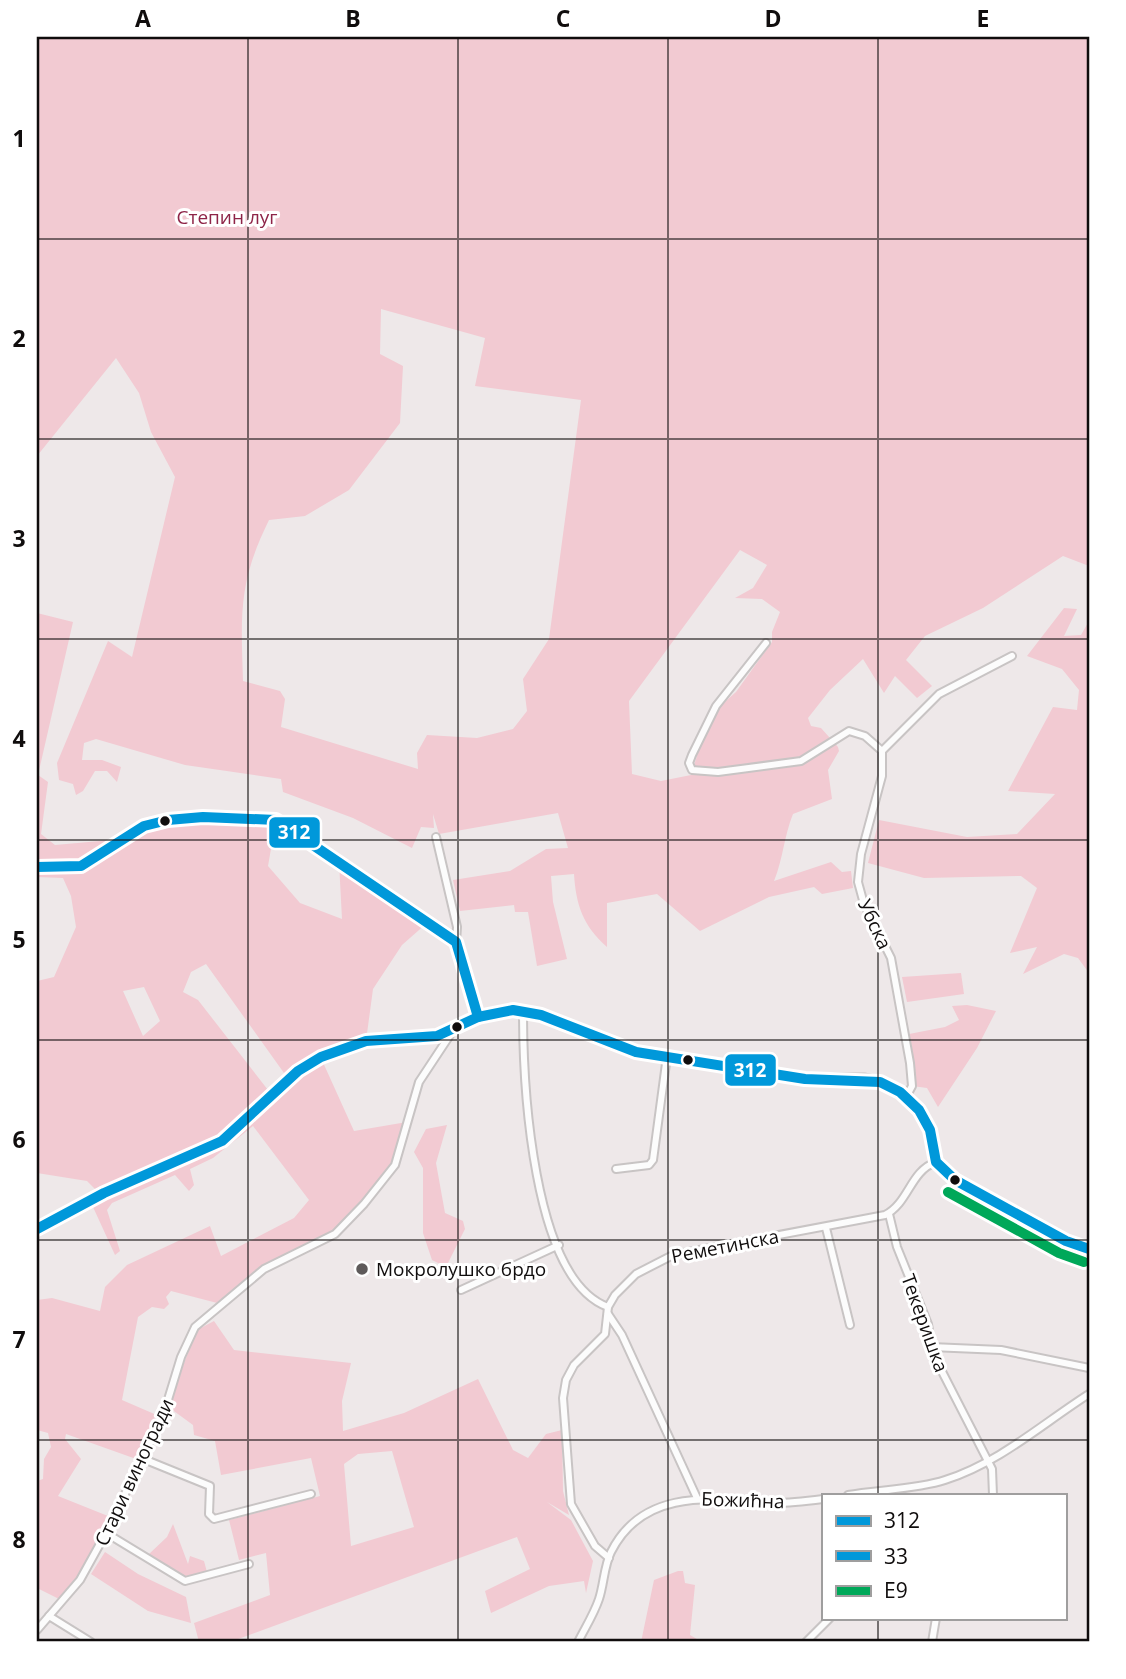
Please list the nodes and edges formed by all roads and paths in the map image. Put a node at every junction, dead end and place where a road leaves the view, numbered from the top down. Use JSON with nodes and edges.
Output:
{"nodes":[{"id":1,"x":766,"y":643,"type":"dead end"},
{"id":2,"x":1013,"y":656,"type":"dead end"},
{"id":3,"x":883,"y":751,"type":"junction"},
{"id":4,"x":436,"y":837,"type":"dead end"},
{"id":5,"x":37,"y":867,"type":"edge"},
{"id":6,"x":456,"y":942,"type":"junction"},
{"id":7,"x":523,"y":1011,"type":"junction"},
{"id":8,"x":478,"y":1017,"type":"junction"},
{"id":9,"x":454,"y":1031,"type":"junction"},
{"id":10,"x":667,"y":1056,"type":"junction"},
{"id":11,"x":906,"y":1097,"type":"junction"},
{"id":12,"x":936,"y":1162,"type":"junction"},
{"id":13,"x":617,"y":1170,"type":"dead end"},
{"id":14,"x":888,"y":1214,"type":"junction"},
{"id":15,"x":826,"y":1228,"type":"junction"},
{"id":16,"x":37,"y":1229,"type":"edge"},
{"id":17,"x":559,"y":1245,"type":"junction"},
{"id":18,"x":1089,"y":1249,"type":"edge"},
{"id":19,"x":461,"y":1290,"type":"dead end"},
{"id":20,"x":608,"y":1311,"type":"junction"},
{"id":21,"x":849,"y":1325,"type":"dead end"},
{"id":22,"x":931,"y":1347,"type":"junction"},
{"id":23,"x":1089,"y":1368,"type":"edge"},
{"id":24,"x":1089,"y":1394,"type":"edge"},
{"id":25,"x":141,"y":1458,"type":"junction"},
{"id":26,"x":989,"y":1462,"type":"junction"},
{"id":27,"x":311,"y":1494,"type":"dead end"},
{"id":28,"x":855,"y":1494,"type":"edge"},
{"id":29,"x":993,"y":1494,"type":"edge"},
{"id":30,"x":697,"y":1498,"type":"junction"},
{"id":31,"x":822,"y":1499,"type":"edge"},
{"id":32,"x":106,"y":1533,"type":"junction"},
{"id":33,"x":609,"y":1558,"type":"junction"},
{"id":34,"x":248,"y":1564,"type":"dead end"},
{"id":35,"x":49,"y":1616,"type":"junction"},
{"id":36,"x":828,"y":1620,"type":"edge"},
{"id":37,"x":936,"y":1620,"type":"edge"},
{"id":38,"x":37,"y":1630,"type":"edge"},
{"id":39,"x":91,"y":1642,"type":"edge"},
{"id":40,"x":578,"y":1642,"type":"edge"},
{"id":41,"x":806,"y":1642,"type":"edge"},
{"id":42,"x":932,"y":1642,"type":"edge"}],
"edges":[{"from":1,"to":3,"type":"street"},
{"from":2,"to":3,"type":"street"},
{"from":3,"to":11,"type":"street","name":"Убска"},
{"from":4,"to":6,"type":"street"},
{"from":5,"to":6,"type":"street"},
{"from":6,"to":8,"type":"street"},
{"from":7,"to":8,"type":"street"},
{"from":7,"to":10,"type":"street"},
{"from":7,"to":17,"type":"street"},
{"from":8,"to":9,"type":"street","name":"Стари виногради"},
{"from":9,"to":16,"type":"street"},
{"from":9,"to":25,"type":"street","name":"Стари виногради"},
{"from":10,"to":11,"type":"street"},
{"from":10,"to":13,"type":"street"},
{"from":11,"to":12,"type":"street"},
{"from":12,"to":14,"type":"street"},
{"from":12,"to":18,"type":"street"},
{"from":14,"to":15,"type":"street","name":"Реметинска"},
{"from":14,"to":22,"type":"street","name":"Текеришка"},
{"from":15,"to":20,"type":"street","name":"Реметинска"},
{"from":15,"to":21,"type":"street"},
{"from":17,"to":19,"type":"street"},
{"from":17,"to":20,"type":"street"},
{"from":20,"to":30,"type":"street"},
{"from":20,"to":33,"type":"street","name":"Реметинска"},
{"from":22,"to":23,"type":"street"},
{"from":22,"to":26,"type":"street","name":"Текеришка"},
{"from":24,"to":26,"type":"street"},
{"from":25,"to":27,"type":"street"},
{"from":25,"to":32,"type":"street","name":"Стари виногради"},
{"from":26,"to":28,"type":"street"},
{"from":26,"to":29,"type":"street","name":"Текеришка"},
{"from":30,"to":31,"type":"street","name":"Божићна"},
{"from":30,"to":33,"type":"street","name":"Божићна"},
{"from":32,"to":34,"type":"street"},
{"from":32,"to":35,"type":"street","name":"Стари виногради"},
{"from":33,"to":40,"type":"street","name":"Божићна"},
{"from":35,"to":38,"type":"street","name":"Стари виногради"},
{"from":35,"to":39,"type":"street"},
{"from":36,"to":41,"type":"street"},
{"from":37,"to":42,"type":"street"}]}
